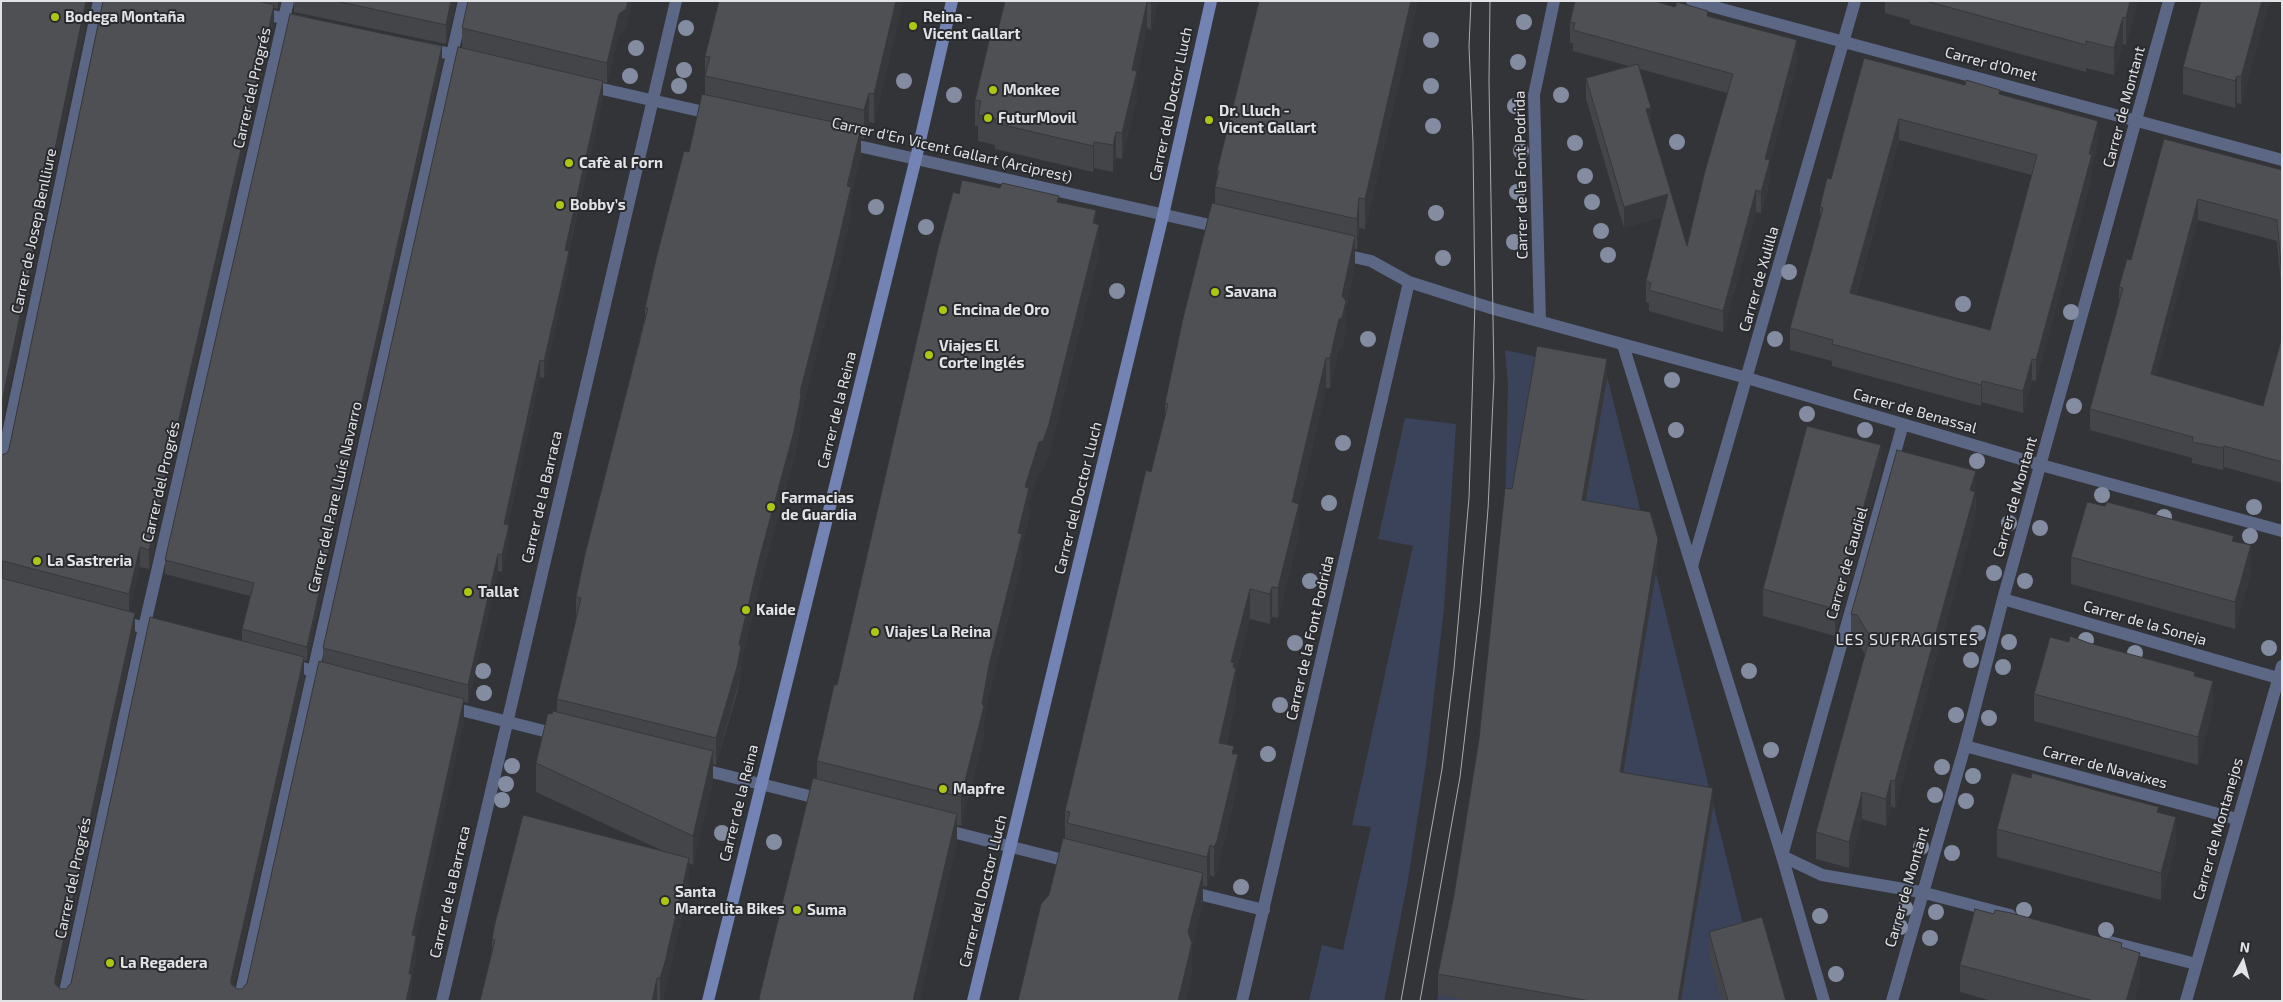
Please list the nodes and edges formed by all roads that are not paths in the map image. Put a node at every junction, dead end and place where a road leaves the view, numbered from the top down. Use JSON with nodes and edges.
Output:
{"nodes":[{"id":1,"x":99,"y":1,"type":"edge"},
{"id":2,"x":288,"y":1,"type":"edge"},
{"id":3,"x":464,"y":1,"type":"edge"},
{"id":4,"x":676,"y":1,"type":"edge"},
{"id":5,"x":952,"y":1,"type":"edge"},
{"id":6,"x":1211,"y":1,"type":"edge"},
{"id":7,"x":1554,"y":1,"type":"edge"},
{"id":8,"x":1692,"y":1,"type":"edge"},
{"id":9,"x":1855,"y":1,"type":"edge"},
{"id":10,"x":2169,"y":1,"type":"edge"},
{"id":11,"x":251,"y":12,"type":"edge"},
{"id":12,"x":284,"y":19,"type":"junction"},
{"id":13,"x":321,"y":26,"type":"edge"},
{"id":14,"x":1844,"y":42,"type":"junction"},
{"id":15,"x":414,"y":46,"type":"edge"},
{"id":16,"x":452,"y":54,"type":"junction"},
{"id":17,"x":480,"y":61,"type":"edge"},
{"id":18,"x":576,"y":84,"type":"edge"},
{"id":19,"x":653,"y":102,"type":"junction"},
{"id":20,"x":724,"y":117,"type":"edge"},
{"id":21,"x":2137,"y":120,"type":"junction"},
{"id":22,"x":830,"y":139,"type":"edge"},
{"id":23,"x":916,"y":158,"type":"junction"},
{"id":24,"x":2282,"y":160,"type":"edge"},
{"id":25,"x":1164,"y":215,"type":"junction"},
{"id":26,"x":1239,"y":232,"type":"edge"},
{"id":27,"x":1324,"y":250,"type":"edge"},
{"id":28,"x":1409,"y":282,"type":"junction"},
{"id":29,"x":1540,"y":321,"type":"junction"},
{"id":30,"x":1623,"y":345,"type":"junction"},
{"id":31,"x":1747,"y":378,"type":"junction"},
{"id":32,"x":1903,"y":424,"type":"junction"},
{"id":33,"x":2041,"y":465,"type":"junction"},
{"id":34,"x":1,"y":467,"type":"edge"},
{"id":35,"x":2282,"y":531,"type":"edge"},
{"id":36,"x":1692,"y":566,"type":"junction"},
{"id":37,"x":2003,"y":598,"type":"junction"},
{"id":38,"x":106,"y":618,"type":"edge"},
{"id":39,"x":144,"y":628,"type":"junction"},
{"id":40,"x":172,"y":635,"type":"edge"},
{"id":41,"x":276,"y":661,"type":"edge"},
{"id":42,"x":2282,"y":666,"type":"edge"},
{"id":43,"x":313,"y":671,"type":"junction"},
{"id":44,"x":342,"y":678,"type":"edge"},
{"id":45,"x":2278,"y":678,"type":"junction"},
{"id":46,"x":438,"y":704,"type":"edge"},
{"id":47,"x":506,"y":722,"type":"junction"},
{"id":48,"x":572,"y":738,"type":"edge"},
{"id":49,"x":1964,"y":746,"type":"junction"},
{"id":50,"x":685,"y":765,"type":"edge"},
{"id":51,"x":761,"y":784,"type":"junction"},
{"id":52,"x":838,"y":803,"type":"edge"},
{"id":53,"x":2238,"y":820,"type":"junction"},
{"id":54,"x":924,"y":825,"type":"edge"},
{"id":55,"x":1011,"y":847,"type":"junction"},
{"id":56,"x":1782,"y":856,"type":"junction"},
{"id":57,"x":1086,"y":866,"type":"edge"},
{"id":58,"x":1170,"y":887,"type":"edge"},
{"id":59,"x":1921,"y":892,"type":"junction"},
{"id":60,"x":1264,"y":910,"type":"junction"},
{"id":61,"x":2025,"y":920,"type":"edge"},
{"id":62,"x":2092,"y":937,"type":"edge"},
{"id":63,"x":2196,"y":964,"type":"junction"},
{"id":64,"x":63,"y":1001,"type":"edge"},
{"id":65,"x":239,"y":1001,"type":"edge"},
{"id":66,"x":442,"y":1001,"type":"edge"},
{"id":67,"x":708,"y":1001,"type":"edge"},
{"id":68,"x":973,"y":1001,"type":"edge"},
{"id":69,"x":1242,"y":1001,"type":"edge"},
{"id":70,"x":1824,"y":1001,"type":"edge"},
{"id":71,"x":1892,"y":1001,"type":"edge"},
{"id":72,"x":2186,"y":1001,"type":"edge"}],
"edges":[{"from":1,"to":34,"type":"street","name":"Carrer de Josep Benlliure"},
{"from":2,"to":12,"type":"street","name":"Carrer del Progrés"},
{"from":3,"to":16,"type":"street","name":"Carrer del Pare Lluís Navarro"},
{"from":4,"to":19,"type":"street","name":"Carrer de la Barraca"},
{"from":5,"to":23,"type":"street","name":"Carrer de la Reina"},
{"from":6,"to":25,"type":"street","name":"Carrer del Doctor Lluch"},
{"from":7,"to":29,"type":"street","name":"Carrer de la Font Podrida"},
{"from":8,"to":14,"type":"street","name":"Carrer d'Omet"},
{"from":9,"to":14,"type":"street","name":"Carrer de Xulilla"},
{"from":10,"to":21,"type":"street","name":"Carrer de Montant"},
{"from":11,"to":12,"type":"street"},
{"from":12,"to":13,"type":"street"},
{"from":12,"to":39,"type":"street","name":"Carrer del Progrés"},
{"from":14,"to":21,"type":"street","name":"Carrer d'Omet"},
{"from":14,"to":31,"type":"street","name":"Carrer de Xulilla"},
{"from":15,"to":16,"type":"street"},
{"from":16,"to":17,"type":"street"},
{"from":16,"to":43,"type":"street","name":"Carrer del Pare Lluís Navarro"},
{"from":18,"to":19,"type":"street"},
{"from":19,"to":20,"type":"street"},
{"from":19,"to":47,"type":"street","name":"Carrer de la Barraca"},
{"from":21,"to":24,"type":"street","name":"Carrer d'Omet"},
{"from":21,"to":33,"type":"street","name":"Carrer de Montant"},
{"from":22,"to":23,"type":"street","name":"Carrer d'En Vicent Gallart (Arciprest)"},
{"from":23,"to":25,"type":"street","name":"Carrer d'En Vicent Gallart (Arciprest)"},
{"from":23,"to":51,"type":"street","name":"Carrer de la Reina"},
{"from":25,"to":26,"type":"street","name":"Carrer d'En Vicent Gallart (Arciprest)"},
{"from":25,"to":55,"type":"street","name":"Carrer del Doctor Lluch"},
{"from":27,"to":28,"type":"street"},
{"from":28,"to":29,"type":"street"},
{"from":28,"to":60,"type":"street","name":"Carrer de la Font Podrida"},
{"from":29,"to":30,"type":"street","name":"Carrer de Benassal"},
{"from":30,"to":31,"type":"street","name":"Carrer de Benassal"},
{"from":30,"to":36,"type":"street"},
{"from":31,"to":32,"type":"street","name":"Carrer de Benassal"},
{"from":31,"to":36,"type":"street","name":"Carrer de Xulilla"},
{"from":32,"to":33,"type":"street","name":"Carrer de Benassal"},
{"from":32,"to":56,"type":"street","name":"Carrer de Caudiel"},
{"from":33,"to":35,"type":"street","name":"Carrer de Benassal"},
{"from":33,"to":37,"type":"street","name":"Carrer de Montant"},
{"from":36,"to":56,"type":"street"},
{"from":37,"to":45,"type":"street","name":"Carrer de la Soneja"},
{"from":37,"to":49,"type":"street","name":"Carrer de Montant"},
{"from":38,"to":39,"type":"street"},
{"from":39,"to":40,"type":"street"},
{"from":39,"to":64,"type":"street","name":"Carrer del Progrés"},
{"from":41,"to":43,"type":"street"},
{"from":42,"to":45,"type":"street","name":"Carrer de Montanejos"},
{"from":43,"to":44,"type":"street"},
{"from":43,"to":65,"type":"street","name":"Carrer del Pare Lluís Navarro"},
{"from":45,"to":53,"type":"street","name":"Carrer de Montanejos"},
{"from":46,"to":47,"type":"street"},
{"from":47,"to":48,"type":"street"},
{"from":47,"to":66,"type":"street","name":"Carrer de la Barraca"},
{"from":49,"to":53,"type":"street","name":"Carrer de Navaixes"},
{"from":49,"to":59,"type":"street","name":"Carrer de Montant"},
{"from":50,"to":51,"type":"street"},
{"from":51,"to":52,"type":"street"},
{"from":51,"to":67,"type":"street","name":"Carrer de la Reina"},
{"from":53,"to":63,"type":"street","name":"Carrer de Montanejos"},
{"from":54,"to":55,"type":"street"},
{"from":55,"to":57,"type":"street"},
{"from":55,"to":68,"type":"street","name":"Carrer del Doctor Lluch"},
{"from":56,"to":59,"type":"street"},
{"from":56,"to":70,"type":"street"},
{"from":58,"to":60,"type":"street"},
{"from":59,"to":61,"type":"street"},
{"from":59,"to":71,"type":"street","name":"Carrer de Montant"},
{"from":60,"to":69,"type":"street","name":"Carrer de la Font Podrida"},
{"from":62,"to":63,"type":"street"},
{"from":63,"to":72,"type":"street","name":"Carrer de Montanejos"}]}
